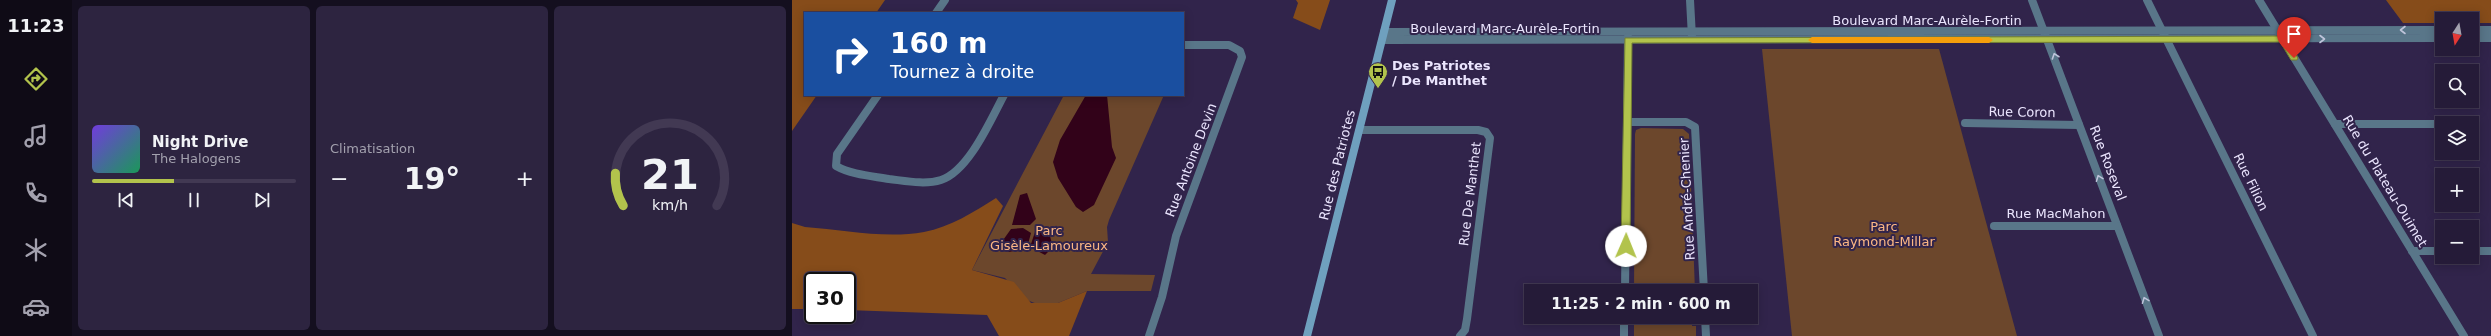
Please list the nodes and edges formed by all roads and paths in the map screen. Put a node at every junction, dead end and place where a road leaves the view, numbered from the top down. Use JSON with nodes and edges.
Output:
{"nodes":[{"id":1,"x":945,"y":0,"type":"edge"},
{"id":2,"x":1392,"y":0,"type":"edge"},
{"id":3,"x":1690,"y":0,"type":"edge"},
{"id":4,"x":2032,"y":0,"type":"edge"},
{"id":5,"x":2147,"y":0,"type":"edge"},
{"id":6,"x":2259,"y":0,"type":"edge"},
{"id":7,"x":937,"y":12,"type":"edge"},
{"id":8,"x":2278,"y":30,"type":"junction"},
{"id":9,"x":2435,"y":30,"type":"edge"},
{"id":10,"x":2479,"y":30,"type":"edge"},
{"id":11,"x":2491,"y":30,"type":"edge"},
{"id":12,"x":1628,"y":32,"type":"junction"},
{"id":13,"x":1692,"y":32,"type":"junction"},
{"id":14,"x":2045,"y":35,"type":"junction"},
{"id":15,"x":2164,"y":35,"type":"junction"},
{"id":16,"x":1384,"y":36,"type":"junction"},
{"id":17,"x":2435,"y":38,"type":"edge"},
{"id":18,"x":2479,"y":38,"type":"edge"},
{"id":19,"x":2491,"y":38,"type":"edge"},
{"id":20,"x":2283,"y":39,"type":"junction"},
{"id":21,"x":1628,"y":40,"type":"junction"},
{"id":22,"x":1692,"y":40,"type":"junction"},
{"id":23,"x":1184,"y":45,"type":"edge"},
{"id":24,"x":877,"y":96,"type":"edge"},
{"id":25,"x":1003,"y":96,"type":"edge"},
{"id":26,"x":1627,"y":122,"type":"junction"},
{"id":27,"x":1965,"y":124,"type":"dead end"},
{"id":28,"x":2335,"y":124,"type":"junction"},
{"id":29,"x":2435,"y":124,"type":"edge"},
{"id":30,"x":2079,"y":125,"type":"junction"},
{"id":31,"x":1360,"y":130,"type":"junction"},
{"id":32,"x":1994,"y":226,"type":"dead end"},
{"id":33,"x":2117,"y":226,"type":"junction"},
{"id":34,"x":2412,"y":251,"type":"junction"},
{"id":35,"x":2435,"y":251,"type":"edge"},
{"id":36,"x":2479,"y":251,"type":"edge"},
{"id":37,"x":2491,"y":251,"type":"edge"},
{"id":38,"x":1625,"y":284,"type":"edge"},
{"id":39,"x":1704,"y":284,"type":"edge"},
{"id":40,"x":1624,"y":324,"type":"edge"},
{"id":41,"x":1705,"y":324,"type":"edge"},
{"id":42,"x":1149,"y":336,"type":"edge"},
{"id":43,"x":1307,"y":336,"type":"edge"},
{"id":44,"x":1460,"y":336,"type":"edge"},
{"id":45,"x":1624,"y":336,"type":"edge"},
{"id":46,"x":1706,"y":336,"type":"edge"},
{"id":47,"x":2159,"y":336,"type":"edge"},
{"id":48,"x":2313,"y":336,"type":"edge"},
{"id":49,"x":2464,"y":336,"type":"edge"}],
"edges":[{"from":1,"to":7,"type":"street"},
{"from":2,"to":16,"type":"street","name":"Rue des Patriotes"},
{"from":3,"to":13,"type":"street"},
{"from":4,"to":14,"type":"street","name":"Rue Roseval"},
{"from":5,"to":15,"type":"street","name":"Rue Filion"},
{"from":6,"to":8,"type":"street"},
{"from":9,"to":8,"type":"street","name":"Boulevard Marc-Aurèle-Fortin","one_way":true},
{"from":8,"to":15,"type":"street","name":"Boulevard Marc-Aurèle-Fortin"},
{"from":8,"to":20,"type":"street"},
{"from":10,"to":11,"type":"street"},
{"from":12,"to":13,"type":"street","name":"Boulevard Marc-Aurèle-Fortin"},
{"from":12,"to":16,"type":"street","name":"Boulevard Marc-Aurèle-Fortin"},
{"from":12,"to":21,"type":"street"},
{"from":13,"to":14,"type":"street","name":"Boulevard Marc-Aurèle-Fortin"},
{"from":13,"to":22,"type":"street"},
{"from":14,"to":15,"type":"street","name":"Boulevard Marc-Aurèle-Fortin"},
{"from":14,"to":22,"type":"street","name":"Boulevard Marc-Aurèle-Fortin"},
{"from":30,"to":14,"type":"street","name":"Rue Roseval","one_way":true},
{"from":15,"to":20,"type":"street","name":"Boulevard Marc-Aurèle-Fortin"},
{"from":15,"to":48,"type":"street","name":"Rue Filion"},
{"from":16,"to":21,"type":"street","name":"Boulevard Marc-Aurèle-Fortin"},
{"from":16,"to":31,"type":"street","name":"Rue des Patriotes"},
{"from":20,"to":17,"type":"street","name":"Boulevard Marc-Aurèle-Fortin","one_way":true},
{"from":18,"to":19,"type":"street"},
{"from":20,"to":28,"type":"street","name":"Rue du Plateau-Ouimet"},
{"from":21,"to":22,"type":"street","name":"Boulevard Marc-Aurèle-Fortin"},
{"from":21,"to":26,"type":"street"},
{"from":23,"to":42,"type":"street","name":"Rue Antoine Devin"},
{"from":24,"to":25,"type":"street"},
{"from":26,"to":38,"type":"street"},
{"from":26,"to":39,"type":"street","name":"Rue André-Chenier"},
{"from":27,"to":30,"type":"street","name":"Rue Coron"},
{"from":28,"to":29,"type":"street"},
{"from":28,"to":34,"type":"street","name":"Rue du Plateau-Ouimet"},
{"from":33,"to":30,"type":"street","name":"Rue Roseval","one_way":true},
{"from":31,"to":43,"type":"street","name":"Rue des Patriotes"},
{"from":31,"to":44,"type":"street","name":"Rue De Manthet"},
{"from":32,"to":33,"type":"street","name":"Rue MacMahon"},
{"from":47,"to":33,"type":"street","name":"Rue Roseval","one_way":true},
{"from":34,"to":35,"type":"street"},
{"from":34,"to":49,"type":"street","name":"Rue du Plateau-Ouimet"},
{"from":36,"to":37,"type":"street"},
{"from":40,"to":45,"type":"street"},
{"from":41,"to":46,"type":"street"}]}
